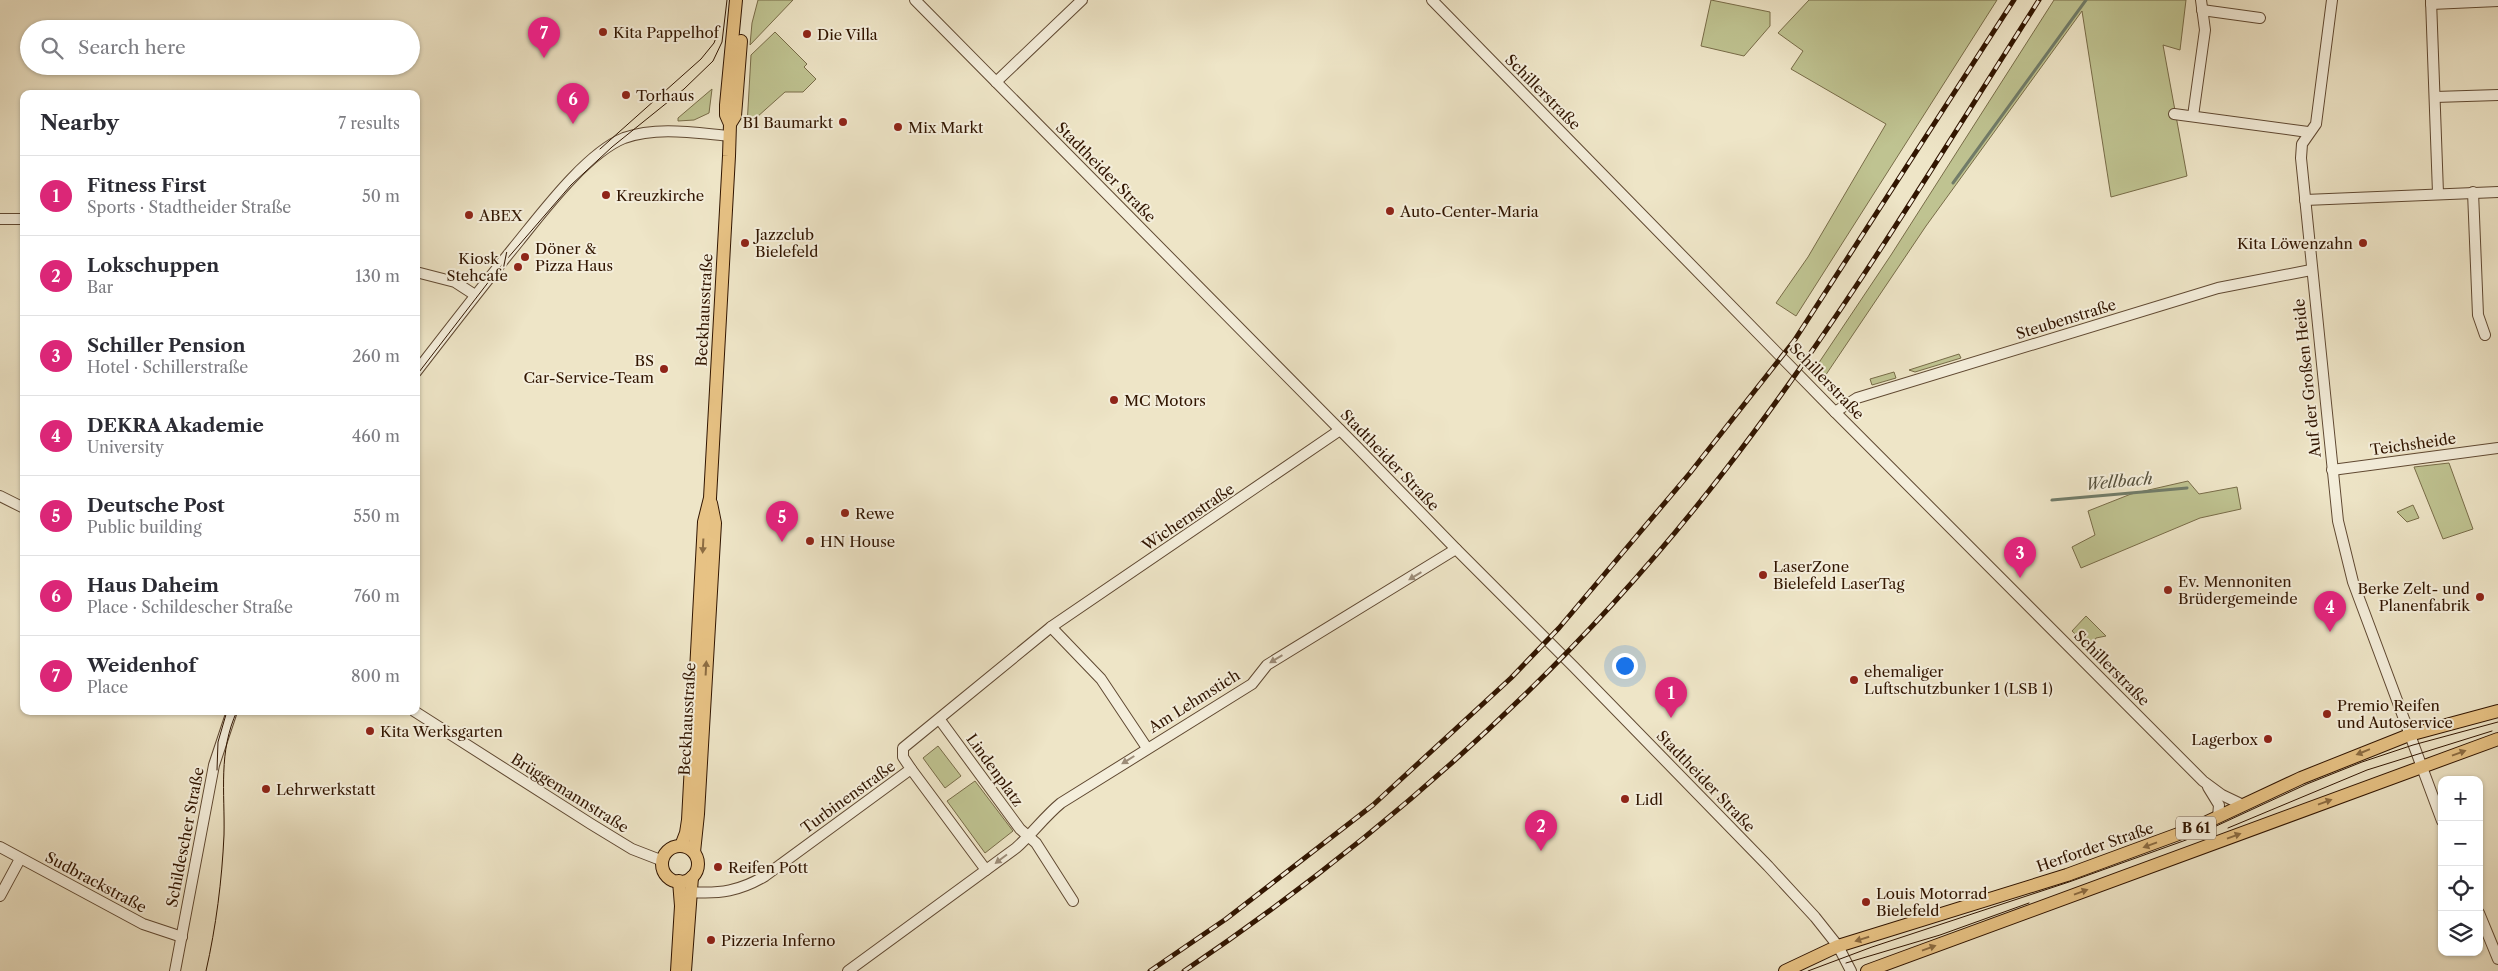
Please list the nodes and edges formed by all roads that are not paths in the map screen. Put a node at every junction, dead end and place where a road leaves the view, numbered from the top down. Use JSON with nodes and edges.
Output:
{"nodes":[{"id":1,"x":736,"y":0,"type":"edge"},
{"id":2,"x":744,"y":0,"type":"edge"},
{"id":3,"x":915,"y":0,"type":"edge"},
{"id":4,"x":1082,"y":0,"type":"edge"},
{"id":5,"x":1432,"y":0,"type":"edge"},
{"id":6,"x":2332,"y":0,"type":"edge"},
{"id":7,"x":2498,"y":1,"type":"edge"},
{"id":8,"x":2431,"y":2,"type":"edge"},
{"id":9,"x":2201,"y":5,"type":"edge"},
{"id":10,"x":2260,"y":18,"type":"dead end"},
{"id":11,"x":996,"y":82,"type":"junction"},
{"id":12,"x":2498,"y":94,"type":"edge"},
{"id":13,"x":2435,"y":97,"type":"junction"},
{"id":14,"x":2174,"y":114,"type":"dead end"},
{"id":15,"x":2193,"y":116,"type":"junction"},
{"id":16,"x":730,"y":130,"type":"junction"},
{"id":17,"x":2308,"y":132,"type":"junction"},
{"id":18,"x":2473,"y":192,"type":"junction"},
{"id":19,"x":2498,"y":192,"type":"edge"},
{"id":20,"x":2438,"y":193,"type":"junction"},
{"id":21,"x":2305,"y":200,"type":"junction"},
{"id":22,"x":0,"y":219,"type":"edge"},
{"id":23,"x":20,"y":220,"type":"edge"},
{"id":24,"x":2311,"y":270,"type":"junction"},
{"id":25,"x":420,"y":273,"type":"edge"},
{"id":26,"x":476,"y":295,"type":"junction"},
{"id":27,"x":2485,"y":336,"type":"dead end"},
{"id":28,"x":420,"y":367,"type":"edge"},
{"id":29,"x":1836,"y":412,"type":"junction"},
{"id":30,"x":1340,"y":430,"type":"junction"},
{"id":31,"x":2498,"y":448,"type":"edge"},
{"id":32,"x":2332,"y":470,"type":"junction"},
{"id":33,"x":0,"y":496,"type":"edge"},
{"id":34,"x":710,"y":498,"type":"junction"},
{"id":35,"x":20,"y":506,"type":"edge"},
{"id":36,"x":1456,"y":549,"type":"junction"},
{"id":37,"x":1051,"y":626,"type":"junction"},
{"id":38,"x":2498,"y":711,"type":"edge"},
{"id":39,"x":231,"y":715,"type":"edge"},
{"id":40,"x":420,"y":715,"type":"edge"},
{"id":41,"x":940,"y":720,"type":"junction"},
{"id":42,"x":2409,"y":735,"type":"junction"},
{"id":43,"x":2498,"y":738,"type":"edge"},
{"id":44,"x":1147,"y":748,"type":"junction"},
{"id":45,"x":2420,"y":767,"type":"junction"},
{"id":46,"x":911,"y":769,"type":"junction"},
{"id":47,"x":2203,"y":781,"type":"junction"},
{"id":48,"x":2243,"y":805,"type":"junction"},
{"id":49,"x":2438,"y":811,"type":"edge"},
{"id":50,"x":2218,"y":817,"type":"junction"},
{"id":51,"x":1029,"y":836,"type":"junction"},
{"id":52,"x":681,"y":846,"type":"junction"},
{"id":53,"x":0,"y":847,"type":"edge"},
{"id":54,"x":694,"y":852,"type":"junction"},
{"id":55,"x":20,"y":859,"type":"junction"},
{"id":56,"x":663,"y":861,"type":"junction"},
{"id":57,"x":986,"y":870,"type":"junction"},
{"id":58,"x":692,"y":877,"type":"junction"},
{"id":59,"x":679,"y":881,"type":"junction"},
{"id":60,"x":691,"y":892,"type":"junction"},
{"id":61,"x":0,"y":896,"type":"edge"},
{"id":62,"x":1073,"y":901,"type":"dead end"},
{"id":63,"x":2483,"y":923,"type":"edge"},
{"id":64,"x":182,"y":937,"type":"junction"},
{"id":65,"x":1838,"y":946,"type":"junction"},
{"id":66,"x":2498,"y":959,"type":"edge"},
{"id":67,"x":176,"y":971,"type":"edge"},
{"id":68,"x":677,"y":971,"type":"edge"},
{"id":69,"x":685,"y":971,"type":"edge"},
{"id":70,"x":848,"y":971,"type":"edge"},
{"id":71,"x":1785,"y":971,"type":"edge"},
{"id":72,"x":1851,"y":971,"type":"edge"},
{"id":73,"x":1867,"y":971,"type":"edge"}],
"edges":[{"from":1,"to":16,"type":"main road","name":"Beckhausstraße"},
{"from":2,"to":16,"type":"main road","name":"Beckhausstraße"},
{"from":3,"to":11,"type":"street","name":"Stadtheider Straße"},
{"from":4,"to":11,"type":"street"},
{"from":5,"to":29,"type":"street","name":"Schillerstraße"},
{"from":6,"to":17,"type":"street","name":"Auf der Großen Heide"},
{"from":7,"to":8,"type":"street"},
{"from":8,"to":13,"type":"street"},
{"from":9,"to":10,"type":"street"},
{"from":9,"to":15,"type":"street"},
{"from":11,"to":30,"type":"street","name":"Stadtheider Straße"},
{"from":12,"to":13,"type":"street"},
{"from":13,"to":20,"type":"street"},
{"from":14,"to":15,"type":"street"},
{"from":15,"to":17,"type":"street"},
{"from":16,"to":26,"type":"street"},
{"from":16,"to":34,"type":"main road","name":"Beckhausstraße"},
{"from":17,"to":21,"type":"street","name":"Auf der Großen Heide"},
{"from":18,"to":19,"type":"street"},
{"from":18,"to":20,"type":"street"},
{"from":18,"to":27,"type":"street"},
{"from":20,"to":21,"type":"street"},
{"from":21,"to":24,"type":"street","name":"Auf der Großen Heide"},
{"from":22,"to":23,"type":"street"},
{"from":24,"to":29,"type":"street","name":"Steubenstraße"},
{"from":24,"to":32,"type":"street","name":"Auf der Großen Heide"},
{"from":25,"to":26,"type":"street"},
{"from":26,"to":28,"type":"street"},
{"from":29,"to":47,"type":"street","name":"Schillerstraße"},
{"from":30,"to":36,"type":"street","name":"Stadtheider Straße"},
{"from":30,"to":37,"type":"street","name":"Wichernstraße"},
{"from":31,"to":32,"type":"street","name":"Teichsheide"},
{"from":32,"to":42,"type":"street","name":"Auf der Großen Heide"},
{"from":33,"to":35,"type":"street"},
{"from":34,"to":52,"type":"main road","name":"Beckhausstraße","one_way":true},
{"from":54,"to":34,"type":"main road","name":"Beckhausstraße","one_way":true},
{"from":36,"to":44,"type":"street","name":"Am Lehmstich","one_way":true},
{"from":36,"to":65,"type":"street","name":"Stadtheider Straße"},
{"from":37,"to":41,"type":"street","name":"Turbinenstraße"},
{"from":37,"to":44,"type":"street"},
{"from":38,"to":42,"type":"main road","name":"Herforder Straße","number":"B 61"},
{"from":39,"to":64,"type":"street","name":"Schildescher Straße"},
{"from":40,"to":56,"type":"street","name":"Brüggemannstraße"},
{"from":41,"to":46,"type":"street","name":"Turbinenstraße"},
{"from":41,"to":51,"type":"street","name":"Lindenplatz"},
{"from":42,"to":45,"type":"street"},
{"from":42,"to":48,"type":"main road","name":"Herforder Straße","number":"B 61","one_way":true},
{"from":45,"to":43,"type":"main road","number":"B 61","one_way":true},
{"from":44,"to":51,"type":"street","name":"Am Lehmstich","one_way":true},
{"from":45,"to":49,"type":"street"},
{"from":73,"to":45,"type":"main road","number":"B 61","one_way":true},
{"from":46,"to":57,"type":"street"},
{"from":46,"to":60,"type":"street","name":"Turbinenstraße"},
{"from":47,"to":48,"type":"street","name":"Schillerstraße"},
{"from":47,"to":50,"type":"street","name":"Schillerstraße"},
{"from":48,"to":50,"type":"main road","name":"Herforder Straße","number":"B 61"},
{"from":50,"to":65,"type":"main road","name":"Herforder Straße","number":"B 61","one_way":true},
{"from":51,"to":57,"type":"street","name":"Am Lehmstich","one_way":true},
{"from":51,"to":62,"type":"street"},
{"from":52,"to":54,"type":"main road"},
{"from":52,"to":56,"type":"main road"},
{"from":53,"to":55,"type":"street","name":"Sudbrackstraße"},
{"from":54,"to":58,"type":"main road"},
{"from":55,"to":61,"type":"street"},
{"from":55,"to":64,"type":"street","name":"Sudbrackstraße"},
{"from":56,"to":59,"type":"main road"},
{"from":57,"to":70,"type":"street","name":"Am Lehmstich"},
{"from":58,"to":59,"type":"main road"},
{"from":58,"to":60,"type":"main road"},
{"from":59,"to":68,"type":"main road"},
{"from":60,"to":69,"type":"main road"},
{"from":63,"to":66,"type":"street"},
{"from":64,"to":67,"type":"street","name":"Schildescher Straße"},
{"from":65,"to":71,"type":"main road","name":"Herforder Straße","number":"B 61"},
{"from":65,"to":72,"type":"street","name":"Stadtheider Straße"}]}
